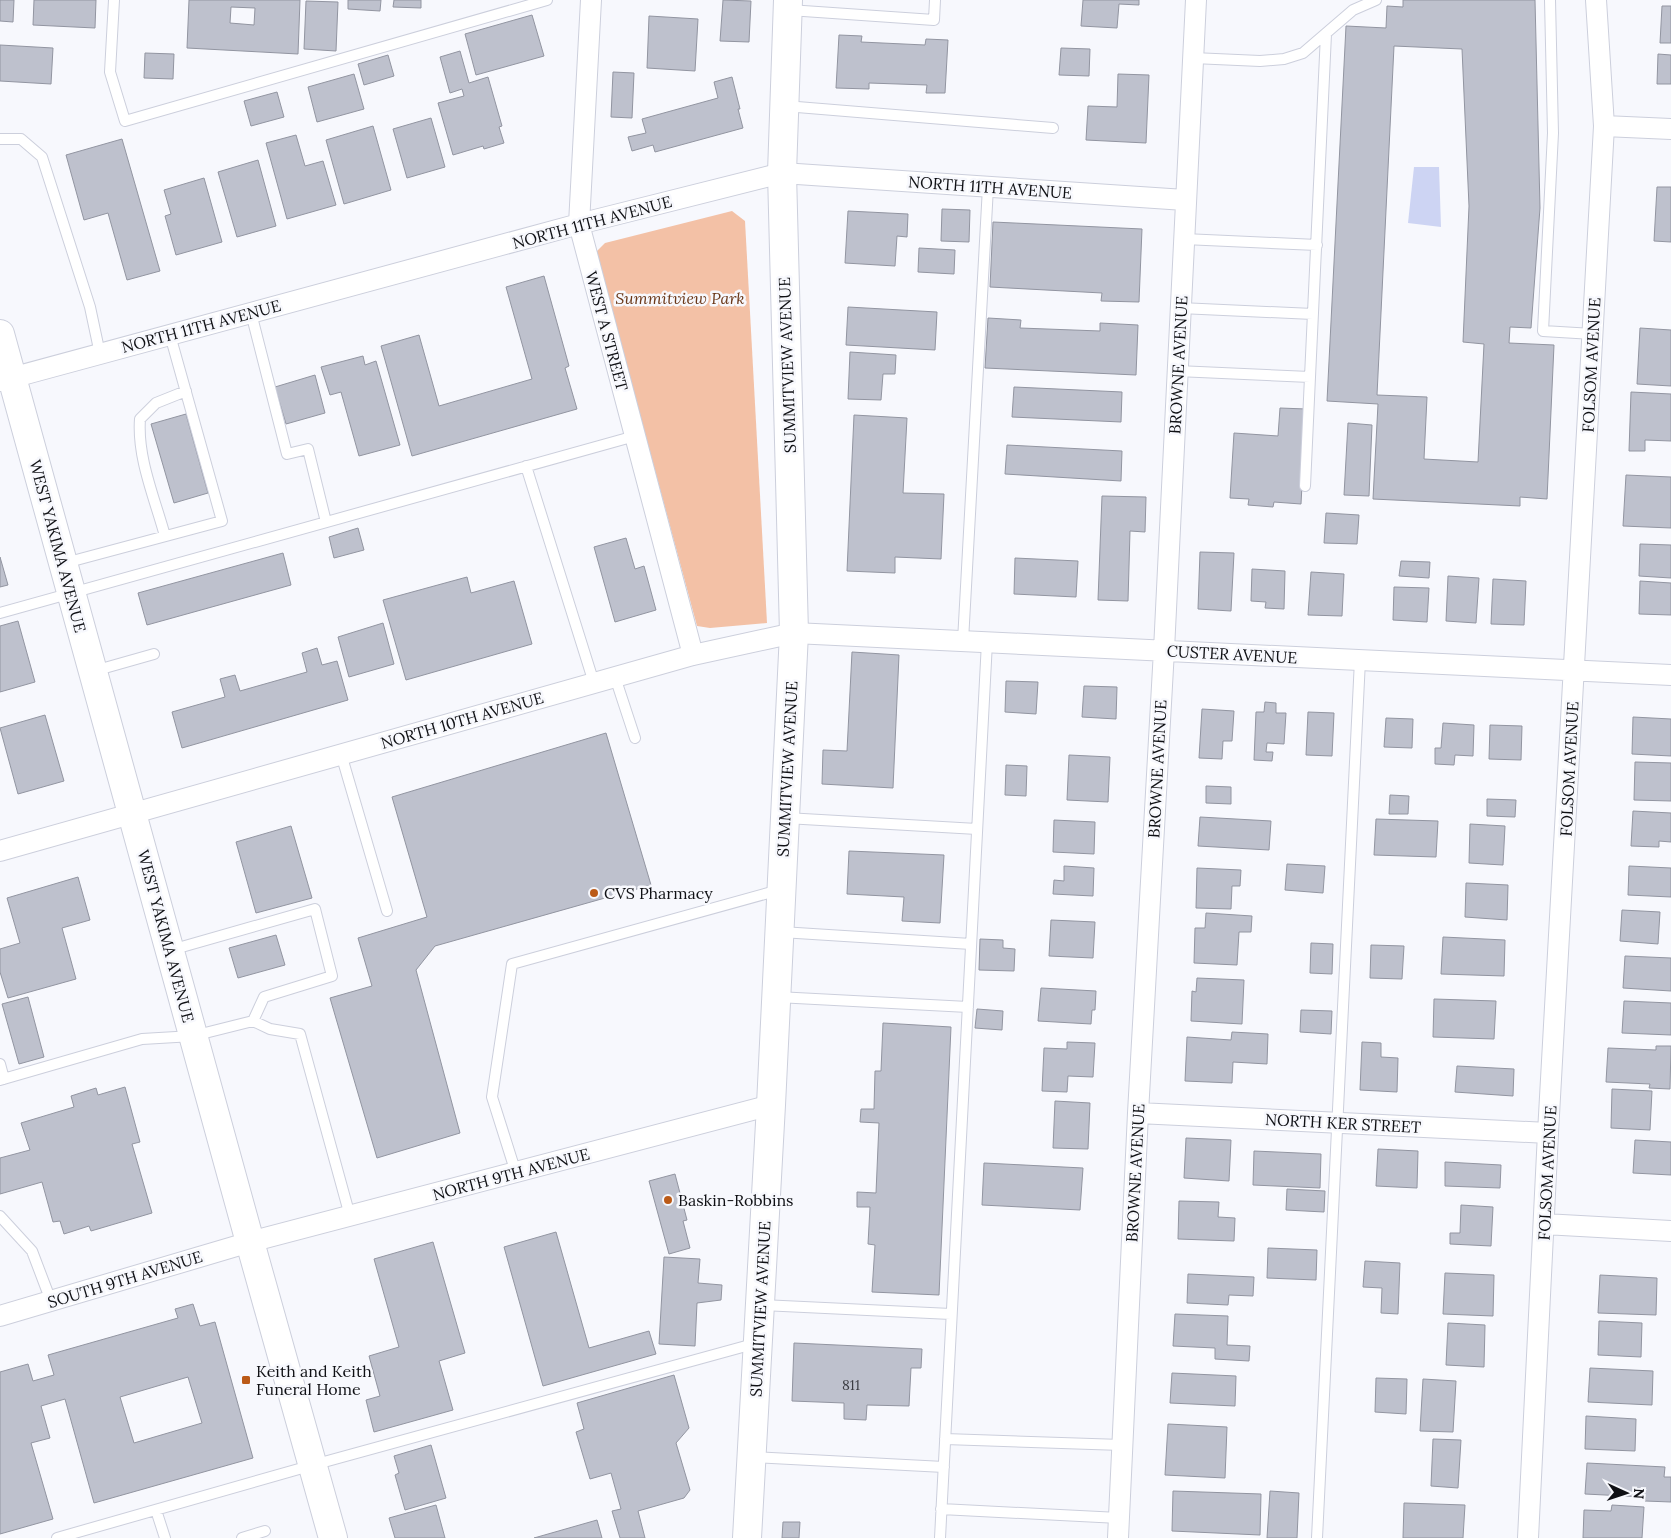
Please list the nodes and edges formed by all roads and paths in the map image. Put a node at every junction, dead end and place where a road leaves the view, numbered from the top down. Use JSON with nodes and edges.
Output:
{"nodes":[{"id":1,"x":114,"y":0,"type":"edge"},
{"id":2,"x":547,"y":0,"type":"edge"},
{"id":3,"x":591,"y":0,"type":"edge"},
{"id":4,"x":935,"y":0,"type":"edge"},
{"id":5,"x":1196,"y":0,"type":"edge"},
{"id":6,"x":1376,"y":0,"type":"edge"},
{"id":7,"x":1550,"y":0,"type":"edge"},
{"id":8,"x":1596,"y":0,"type":"edge"},
{"id":9,"x":788,"y":5,"type":"edge"},
{"id":10,"x":1326,"y":34,"type":"junction"},
{"id":11,"x":1193,"y":58,"type":"junction"},
{"id":12,"x":784,"y":106,"type":"junction"},
{"id":13,"x":1604,"y":126,"type":"junction"},
{"id":14,"x":1053,"y":128,"type":"dead end"},
{"id":15,"x":1671,"y":129,"type":"edge"},
{"id":16,"x":0,"y":139,"type":"edge"},
{"id":17,"x":782,"y":173,"type":"junction"},
{"id":18,"x":988,"y":187,"type":"junction"},
{"id":19,"x":1185,"y":200,"type":"junction"},
{"id":20,"x":579,"y":224,"type":"junction"},
{"id":21,"x":1184,"y":239,"type":"junction"},
{"id":22,"x":1316,"y":245,"type":"junction"},
{"id":23,"x":1180,"y":308,"type":"junction"},
{"id":24,"x":251,"y":313,"type":"junction"},
{"id":25,"x":1313,"y":314,"type":"junction"},
{"id":26,"x":0,"y":334,"type":"edge"},
{"id":27,"x":1593,"y":334,"type":"junction"},
{"id":28,"x":170,"y":335,"type":"junction"},
{"id":29,"x":100,"y":354,"type":"junction"},
{"id":30,"x":1177,"y":371,"type":"junction"},
{"id":31,"x":1310,"y":378,"type":"junction"},
{"id":32,"x":6,"y":379,"type":"edge"},
{"id":33,"x":186,"y":391,"type":"junction"},
{"id":34,"x":635,"y":436,"type":"junction"},
{"id":35,"x":526,"y":466,"type":"junction"},
{"id":36,"x":1305,"y":486,"type":"dead end"},
{"id":37,"x":326,"y":522,"type":"junction"},
{"id":38,"x":165,"y":536,"type":"junction"},
{"id":39,"x":63,"y":564,"type":"junction"},
{"id":40,"x":71,"y":593,"type":"junction"},
{"id":41,"x":0,"y":613,"type":"edge"},
{"id":42,"x":794,"y":633,"type":"junction"},
{"id":43,"x":963,"y":641,"type":"junction"},
{"id":44,"x":987,"y":642,"type":"junction"},
{"id":45,"x":1164,"y":650,"type":"junction"},
{"id":46,"x":154,"y":654,"type":"dead end"},
{"id":47,"x":693,"y":655,"type":"junction"},
{"id":48,"x":1360,"y":660,"type":"junction"},
{"id":49,"x":1574,"y":670,"type":"junction"},
{"id":50,"x":93,"y":672,"type":"junction"},
{"id":51,"x":1671,"y":675,"type":"edge"},
{"id":52,"x":615,"y":677,"type":"junction"},
{"id":53,"x":594,"y":683,"type":"junction"},
{"id":54,"x":635,"y":738,"type":"dead end"},
{"id":55,"x":341,"y":754,"type":"junction"},
{"id":56,"x":132,"y":813,"type":"junction"},
{"id":57,"x":785,"y":818,"type":"junction"},
{"id":58,"x":977,"y":829,"type":"junction"},
{"id":59,"x":0,"y":851,"type":"edge"},
{"id":60,"x":781,"y":889,"type":"junction"},
{"id":61,"x":387,"y":911,"type":"dead end"},
{"id":62,"x":780,"y":932,"type":"junction"},
{"id":63,"x":971,"y":944,"type":"junction"},
{"id":64,"x":170,"y":950,"type":"junction"},
{"id":65,"x":776,"y":996,"type":"junction"},
{"id":66,"x":968,"y":1008,"type":"junction"},
{"id":67,"x":253,"y":1021,"type":"junction"},
{"id":68,"x":193,"y":1036,"type":"junction"},
{"id":69,"x":0,"y":1064,"type":"edge"},
{"id":70,"x":2,"y":1080,"type":"edge"},
{"id":71,"x":771,"y":1105,"type":"junction"},
{"id":72,"x":1138,"y":1114,"type":"junction"},
{"id":73,"x":1337,"y":1123,"type":"junction"},
{"id":74,"x":1548,"y":1133,"type":"junction"},
{"id":75,"x":516,"y":1173,"type":"junction"},
{"id":76,"x":0,"y":1216,"type":"edge"},
{"id":77,"x":350,"y":1216,"type":"junction"},
{"id":78,"x":1544,"y":1224,"type":"junction"},
{"id":79,"x":1671,"y":1231,"type":"edge"},
{"id":80,"x":250,"y":1242,"type":"junction"},
{"id":81,"x":51,"y":1301,"type":"junction"},
{"id":82,"x":760,"y":1305,"type":"junction"},
{"id":83,"x":952,"y":1314,"type":"junction"},
{"id":84,"x":0,"y":1316,"type":"edge"},
{"id":85,"x":758,"y":1343,"type":"junction"},
{"id":86,"x":945,"y":1440,"type":"junction"},
{"id":87,"x":1122,"y":1446,"type":"junction"},
{"id":88,"x":752,"y":1457,"type":"junction"},
{"id":89,"x":312,"y":1465,"type":"junction"},
{"id":90,"x":944,"y":1467,"type":"junction"},
{"id":91,"x":941,"y":1509,"type":"junction"},
{"id":92,"x":156,"y":1510,"type":"junction"},
{"id":93,"x":1119,"y":1518,"type":"junction"},
{"id":94,"x":265,"y":1531,"type":"dead end"},
{"id":95,"x":57,"y":1538,"type":"edge"},
{"id":96,"x":164,"y":1538,"type":"edge"},
{"id":97,"x":242,"y":1538,"type":"edge"},
{"id":98,"x":333,"y":1538,"type":"edge"},
{"id":99,"x":747,"y":1538,"type":"edge"},
{"id":100,"x":940,"y":1538,"type":"edge"},
{"id":101,"x":1118,"y":1538,"type":"edge"},
{"id":102,"x":1317,"y":1538,"type":"edge"},
{"id":103,"x":1528,"y":1538,"type":"edge"}],
"edges":[{"from":1,"to":2,"type":"lane"},
{"from":3,"to":20,"type":"street","name":"WEST A STREET"},
{"from":4,"to":9,"type":"lane"},
{"from":5,"to":11,"type":"street","name":"BROWNE AVENUE"},
{"from":6,"to":10,"type":"lane"},
{"from":7,"to":27,"type":"lane"},
{"from":8,"to":13,"type":"street","name":"FOLSOM AVENUE"},
{"from":9,"to":12,"type":"main road","name":"SUMMITVIEW AVENUE"},
{"from":10,"to":11,"type":"lane"},
{"from":10,"to":22,"type":"lane"},
{"from":11,"to":19,"type":"street","name":"BROWNE AVENUE"},
{"from":12,"to":14,"type":"lane"},
{"from":12,"to":17,"type":"main road","name":"SUMMITVIEW AVENUE"},
{"from":13,"to":15,"type":"street"},
{"from":13,"to":27,"type":"street","name":"FOLSOM AVENUE"},
{"from":16,"to":29,"type":"lane"},
{"from":17,"to":18,"type":"street","name":"NORTH 11TH AVENUE"},
{"from":17,"to":20,"type":"street","name":"NORTH 11TH AVENUE"},
{"from":17,"to":42,"type":"main road","name":"SUMMITVIEW AVENUE"},
{"from":18,"to":19,"type":"street","name":"NORTH 11TH AVENUE"},
{"from":18,"to":43,"type":"lane"},
{"from":19,"to":21,"type":"street","name":"BROWNE AVENUE"},
{"from":20,"to":24,"type":"street","name":"NORTH 11TH AVENUE"},
{"from":20,"to":34,"type":"street","name":"WEST A STREET"},
{"from":21,"to":22,"type":"lane"},
{"from":21,"to":23,"type":"street","name":"BROWNE AVENUE"},
{"from":22,"to":25,"type":"lane"},
{"from":23,"to":25,"type":"lane"},
{"from":23,"to":30,"type":"street","name":"BROWNE AVENUE"},
{"from":24,"to":28,"type":"street","name":"NORTH 11TH AVENUE"},
{"from":24,"to":37,"type":"lane"},
{"from":25,"to":31,"type":"lane"},
{"from":26,"to":32,"type":"main road","name":"WEST YAKIMA AVENUE"},
{"from":27,"to":49,"type":"street","name":"FOLSOM AVENUE"},
{"from":28,"to":29,"type":"street","name":"NORTH 11TH AVENUE"},
{"from":28,"to":33,"type":"lane"},
{"from":29,"to":32,"type":"street","name":"NORTH 11TH AVENUE"},
{"from":30,"to":31,"type":"lane"},
{"from":30,"to":45,"type":"street","name":"BROWNE AVENUE"},
{"from":31,"to":36,"type":"lane"},
{"from":32,"to":39,"type":"main road","name":"WEST YAKIMA AVENUE"},
{"from":33,"to":38,"type":"lane"},
{"from":33,"to":38,"type":"lane"},
{"from":34,"to":35,"type":"lane"},
{"from":34,"to":47,"type":"street","name":"WEST A STREET"},
{"from":35,"to":37,"type":"lane"},
{"from":35,"to":53,"type":"lane"},
{"from":37,"to":40,"type":"lane"},
{"from":38,"to":39,"type":"lane"},
{"from":39,"to":40,"type":"main road","name":"WEST YAKIMA AVENUE"},
{"from":40,"to":41,"type":"lane"},
{"from":40,"to":50,"type":"main road","name":"WEST YAKIMA AVENUE"},
{"from":42,"to":43,"type":"street","name":"CUSTER AVENUE"},
{"from":42,"to":47,"type":"street","name":"NORTH 10TH AVENUE"},
{"from":42,"to":57,"type":"main road","name":"SUMMITVIEW AVENUE"},
{"from":43,"to":44,"type":"street","name":"CUSTER AVENUE"},
{"from":44,"to":45,"type":"street","name":"CUSTER AVENUE"},
{"from":44,"to":58,"type":"lane"},
{"from":45,"to":48,"type":"street","name":"CUSTER AVENUE"},
{"from":45,"to":72,"type":"street","name":"BROWNE AVENUE"},
{"from":46,"to":50,"type":"lane"},
{"from":47,"to":52,"type":"street","name":"NORTH 10TH AVENUE"},
{"from":48,"to":49,"type":"street","name":"CUSTER AVENUE"},
{"from":48,"to":73,"type":"lane"},
{"from":49,"to":51,"type":"street","name":"CUSTER AVENUE"},
{"from":49,"to":74,"type":"street","name":"FOLSOM AVENUE"},
{"from":50,"to":56,"type":"main road","name":"WEST YAKIMA AVENUE"},
{"from":52,"to":53,"type":"street","name":"NORTH 10TH AVENUE"},
{"from":52,"to":54,"type":"lane"},
{"from":53,"to":55,"type":"street","name":"NORTH 10TH AVENUE"},
{"from":55,"to":56,"type":"street","name":"NORTH 10TH AVENUE"},
{"from":55,"to":61,"type":"lane"},
{"from":56,"to":59,"type":"street","name":"NORTH 10TH AVENUE"},
{"from":56,"to":64,"type":"main road","name":"WEST YAKIMA AVENUE"},
{"from":57,"to":58,"type":"lane"},
{"from":57,"to":60,"type":"main road","name":"SUMMITVIEW AVENUE"},
{"from":58,"to":63,"type":"lane"},
{"from":60,"to":62,"type":"main road","name":"SUMMITVIEW AVENUE"},
{"from":60,"to":75,"type":"lane"},
{"from":62,"to":63,"type":"lane"},
{"from":62,"to":65,"type":"main road","name":"SUMMITVIEW AVENUE"},
{"from":63,"to":66,"type":"lane"},
{"from":64,"to":67,"type":"lane"},
{"from":64,"to":68,"type":"main road","name":"WEST YAKIMA AVENUE"},
{"from":65,"to":66,"type":"lane"},
{"from":65,"to":71,"type":"main road","name":"SUMMITVIEW AVENUE"},
{"from":66,"to":83,"type":"lane"},
{"from":67,"to":68,"type":"lane"},
{"from":67,"to":77,"type":"lane"},
{"from":68,"to":70,"type":"lane"},
{"from":68,"to":80,"type":"main road","name":"WEST YAKIMA AVENUE"},
{"from":69,"to":70,"type":"lane"},
{"from":71,"to":75,"type":"street","name":"NORTH 9TH AVENUE"},
{"from":71,"to":82,"type":"main road","name":"SUMMITVIEW AVENUE"},
{"from":72,"to":73,"type":"street","name":"NORTH KER STREET"},
{"from":72,"to":87,"type":"street","name":"BROWNE AVENUE"},
{"from":73,"to":74,"type":"street","name":"NORTH KER STREET"},
{"from":73,"to":102,"type":"lane"},
{"from":74,"to":78,"type":"street","name":"FOLSOM AVENUE"},
{"from":75,"to":77,"type":"street","name":"NORTH 9TH AVENUE"},
{"from":76,"to":81,"type":"lane"},
{"from":77,"to":80,"type":"street","name":"NORTH 9TH AVENUE"},
{"from":78,"to":79,"type":"street"},
{"from":78,"to":103,"type":"street","name":"FOLSOM AVENUE"},
{"from":80,"to":81,"type":"street","name":"SOUTH 9TH AVENUE"},
{"from":80,"to":89,"type":"main road","name":"WEST YAKIMA AVENUE"},
{"from":81,"to":84,"type":"street","name":"SOUTH 9TH AVENUE"},
{"from":82,"to":83,"type":"lane"},
{"from":82,"to":85,"type":"main road","name":"SUMMITVIEW AVENUE"},
{"from":83,"to":86,"type":"lane"},
{"from":85,"to":88,"type":"main road","name":"SUMMITVIEW AVENUE"},
{"from":85,"to":89,"type":"lane"},
{"from":86,"to":87,"type":"lane"},
{"from":86,"to":90,"type":"lane"},
{"from":87,"to":93,"type":"street","name":"BROWNE AVENUE"},
{"from":88,"to":90,"type":"lane"},
{"from":88,"to":99,"type":"main road","name":"SUMMITVIEW AVENUE"},
{"from":89,"to":92,"type":"lane"},
{"from":89,"to":98,"type":"main road","name":"WEST YAKIMA AVENUE"},
{"from":90,"to":91,"type":"lane"},
{"from":91,"to":93,"type":"lane"},
{"from":91,"to":100,"type":"lane"},
{"from":92,"to":95,"type":"lane"},
{"from":92,"to":96,"type":"lane"},
{"from":93,"to":101,"type":"street","name":"BROWNE AVENUE"},
{"from":94,"to":97,"type":"lane"}]}
